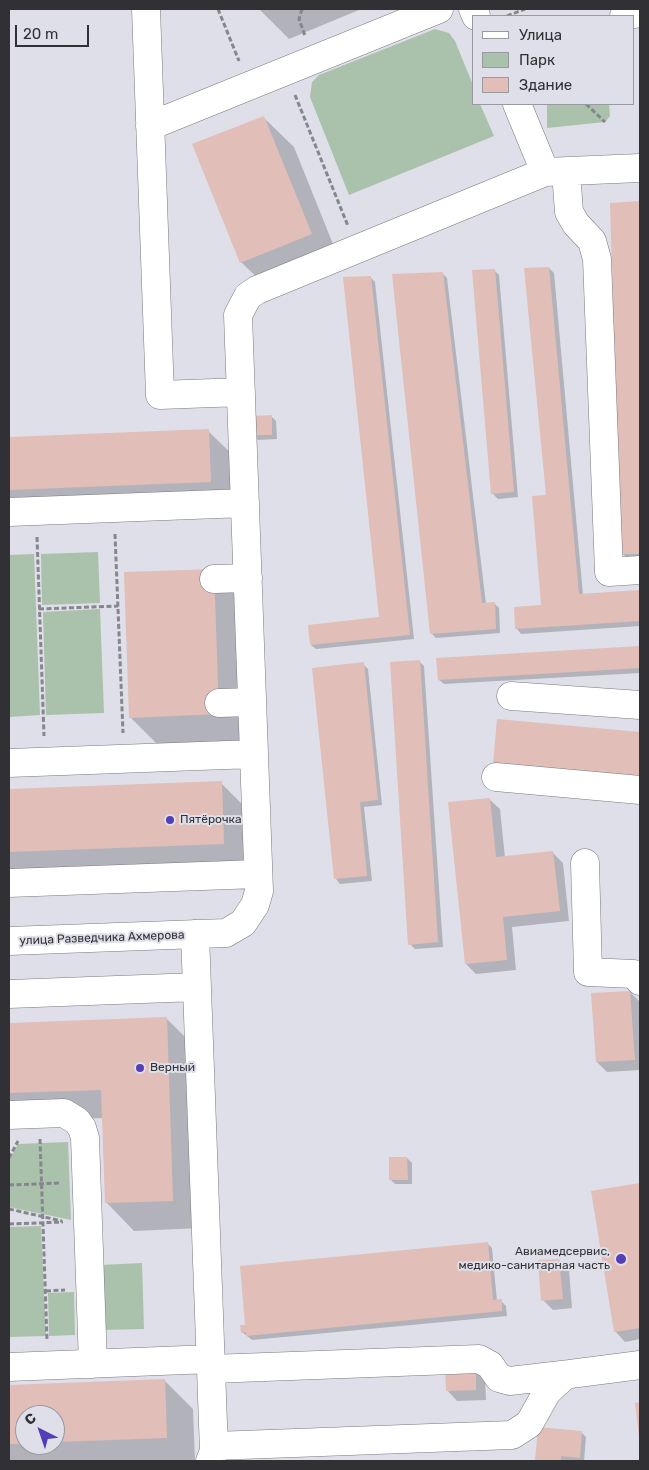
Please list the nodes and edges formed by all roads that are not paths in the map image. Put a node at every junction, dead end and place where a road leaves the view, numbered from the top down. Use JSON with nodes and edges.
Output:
{"nodes":[{"id":1,"x":146,"y":9,"type":"edge"},
{"id":2,"x":439,"y":9,"type":"edge"},
{"id":3,"x":519,"y":105,"type":"edge"},
{"id":4,"x":150,"y":126,"type":"junction"},
{"id":5,"x":640,"y":168,"type":"edge"},
{"id":6,"x":555,"y":172,"type":"junction"},
{"id":7,"x":241,"y":392,"type":"junction"},
{"id":8,"x":245,"y":503,"type":"junction"},
{"id":9,"x":9,"y":512,"type":"edge"},
{"id":10,"x":640,"y":570,"type":"edge"},
{"id":11,"x":248,"y":578,"type":"junction"},
{"id":12,"x":214,"y":579,"type":"dead end"},
{"id":13,"x":511,"y":696,"type":"dead end"},
{"id":14,"x":252,"y":702,"type":"junction"},
{"id":15,"x":219,"y":703,"type":"dead end"},
{"id":16,"x":640,"y":705,"type":"edge"},
{"id":17,"x":254,"y":754,"type":"junction"},
{"id":18,"x":9,"y":763,"type":"edge"},
{"id":19,"x":496,"y":777,"type":"dead end"},
{"id":20,"x":640,"y":790,"type":"edge"},
{"id":21,"x":585,"y":863,"type":"dead end"},
{"id":22,"x":258,"y":874,"type":"junction"},
{"id":23,"x":9,"y":883,"type":"edge"},
{"id":24,"x":195,"y":934,"type":"junction"},
{"id":25,"x":9,"y":941,"type":"edge"},
{"id":26,"x":640,"y":981,"type":"edge"},
{"id":27,"x":197,"y":986,"type":"junction"},
{"id":28,"x":9,"y":994,"type":"edge"},
{"id":29,"x":9,"y":1116,"type":"edge"},
{"id":30,"x":93,"y":1364,"type":"junction"},
{"id":31,"x":211,"y":1364,"type":"junction"},
{"id":32,"x":640,"y":1365,"type":"edge"},
{"id":33,"x":9,"y":1367,"type":"edge"},
{"id":34,"x":570,"y":1374,"type":"junction"},
{"id":35,"x":272,"y":1453,"type":"edge"},
{"id":36,"x":212,"y":1454,"type":"edge"}],
"edges":[{"from":1,"to":4,"type":"street"},
{"from":2,"to":4,"type":"street"},
{"from":3,"to":6,"type":"street"},
{"from":4,"to":7,"type":"street"},
{"from":5,"to":6,"type":"street","name":"улица Разведчика Ахмерова"},
{"from":6,"to":7,"type":"street","name":"улица Разведчика Ахмерова"},
{"from":6,"to":10,"type":"street"},
{"from":7,"to":8,"type":"street","name":"улица Разведчика Ахмерова"},
{"from":8,"to":9,"type":"street"},
{"from":8,"to":11,"type":"street","name":"улица Разведчика Ахмерова"},
{"from":11,"to":12,"type":"street"},
{"from":11,"to":14,"type":"street","name":"улица Разведчика Ахмерова"},
{"from":13,"to":16,"type":"street"},
{"from":14,"to":15,"type":"street"},
{"from":14,"to":17,"type":"street","name":"улица Разведчика Ахмерова"},
{"from":17,"to":18,"type":"street"},
{"from":17,"to":22,"type":"street","name":"улица Разведчика Ахмерова"},
{"from":19,"to":20,"type":"street"},
{"from":21,"to":26,"type":"street"},
{"from":22,"to":23,"type":"street"},
{"from":22,"to":24,"type":"street","name":"улица Разведчика Ахмерова"},
{"from":24,"to":25,"type":"street","name":"улица Разведчика Ахмерова"},
{"from":24,"to":27,"type":"street"},
{"from":27,"to":28,"type":"street"},
{"from":27,"to":31,"type":"street"},
{"from":29,"to":30,"type":"street"},
{"from":30,"to":31,"type":"street"},
{"from":30,"to":33,"type":"street"},
{"from":31,"to":34,"type":"street"},
{"from":31,"to":36,"type":"street"},
{"from":32,"to":34,"type":"street"},
{"from":34,"to":35,"type":"street"},
{"from":35,"to":36,"type":"street"}]}
